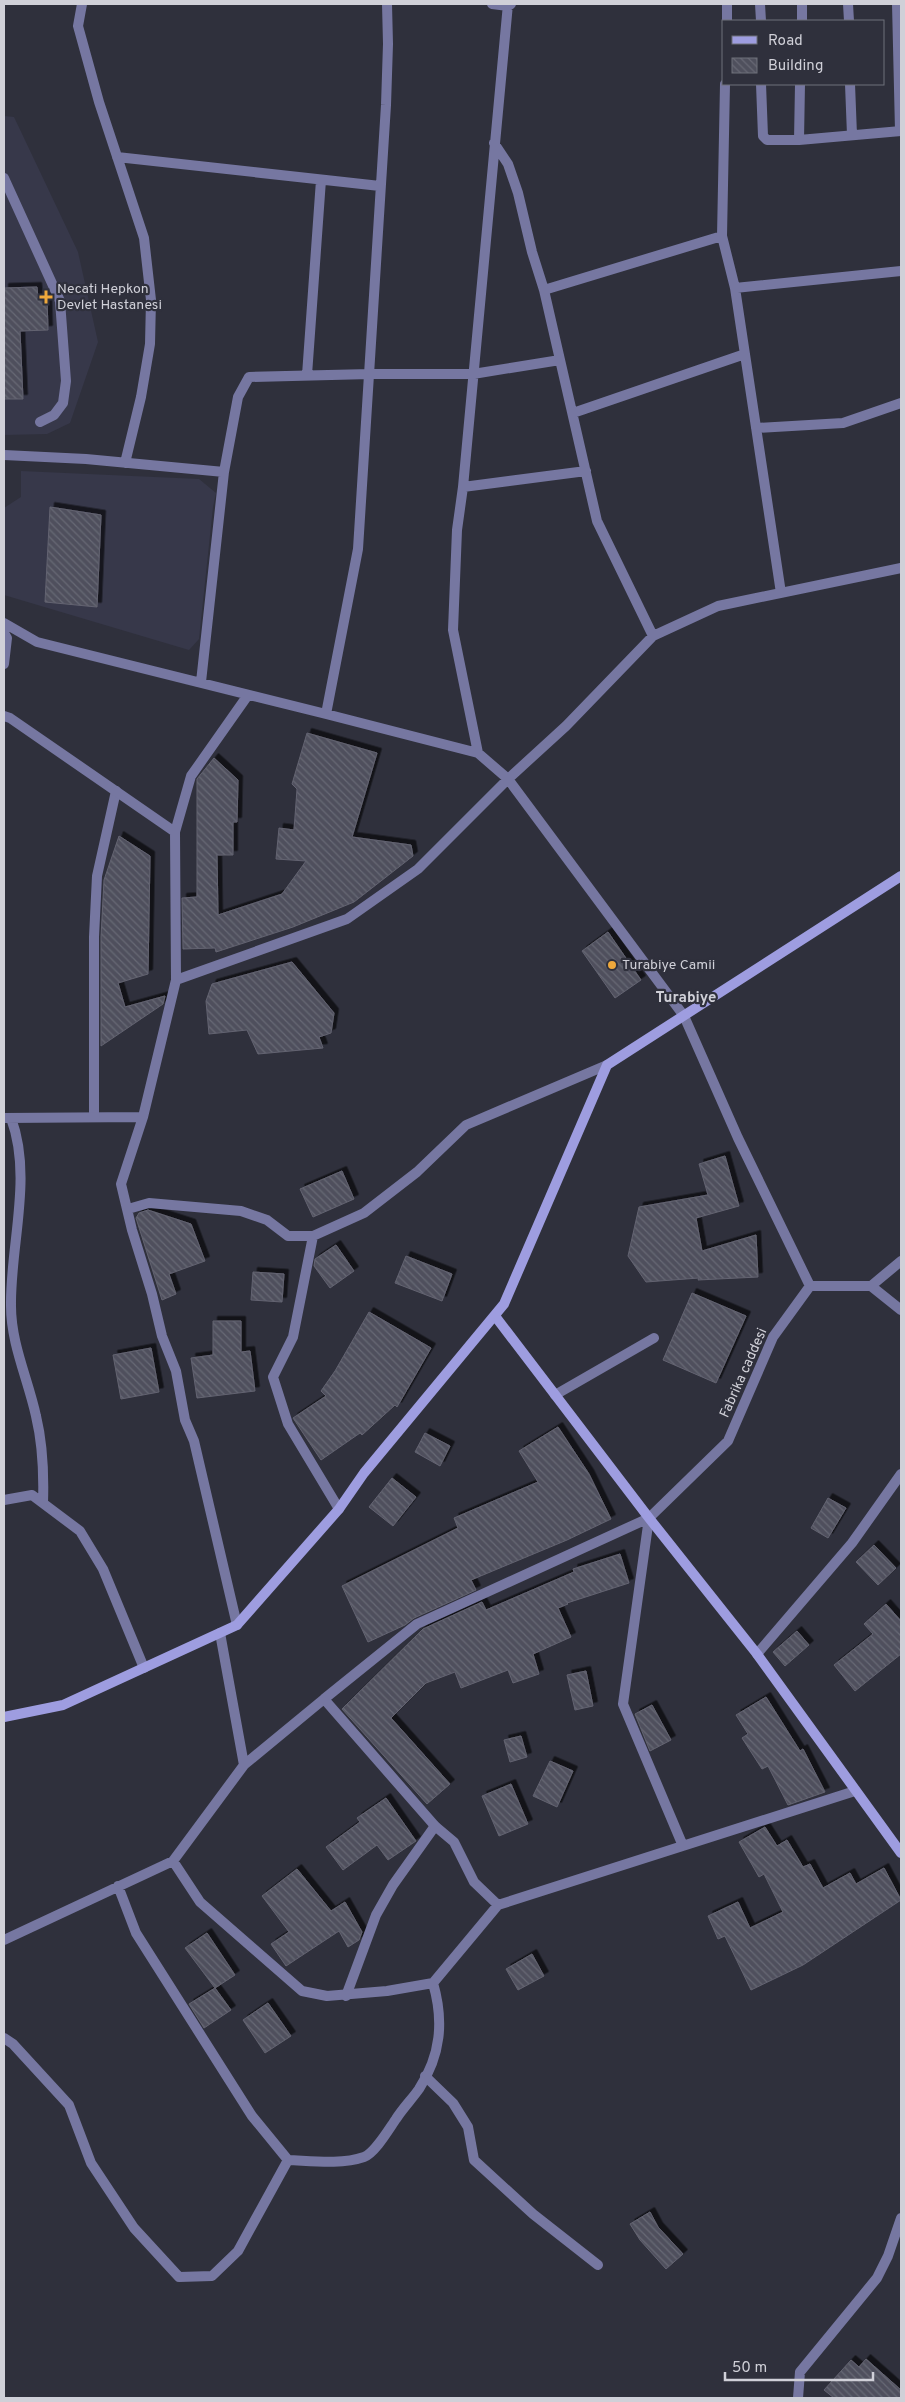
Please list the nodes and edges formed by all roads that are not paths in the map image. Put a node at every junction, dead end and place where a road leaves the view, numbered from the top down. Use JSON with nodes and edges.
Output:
{"nodes":[{"id":1,"x":82,"y":4,"type":"edge"},
{"id":2,"x":387,"y":4,"type":"edge"},
{"id":3,"x":492,"y":4,"type":"edge"},
{"id":4,"x":509,"y":4,"type":"edge"},
{"id":5,"x":727,"y":4,"type":"edge"},
{"id":6,"x":760,"y":4,"type":"edge"},
{"id":7,"x":802,"y":4,"type":"edge"},
{"id":8,"x":848,"y":4,"type":"edge"},
{"id":9,"x":897,"y":4,"type":"edge"},
{"id":10,"x":727,"y":20,"type":"edge"},
{"id":11,"x":761,"y":20,"type":"edge"},
{"id":12,"x":802,"y":20,"type":"edge"},
{"id":13,"x":849,"y":20,"type":"edge"},
{"id":14,"x":726,"y":85,"type":"edge"},
{"id":15,"x":761,"y":85,"type":"edge"},
{"id":16,"x":800,"y":85,"type":"edge"},
{"id":17,"x":850,"y":85,"type":"edge"},
{"id":18,"x":901,"y":131,"type":"edge"},
{"id":19,"x":852,"y":135,"type":"junction"},
{"id":20,"x":799,"y":140,"type":"junction"},
{"id":21,"x":494,"y":143,"type":"junction"},
{"id":22,"x":117,"y":157,"type":"junction"},
{"id":23,"x":4,"y":178,"type":"edge"},
{"id":24,"x":321,"y":180,"type":"junction"},
{"id":25,"x":380,"y":186,"type":"junction"},
{"id":26,"x":722,"y":236,"type":"junction"},
{"id":27,"x":901,"y":270,"type":"edge"},
{"id":28,"x":735,"y":288,"type":"junction"},
{"id":29,"x":544,"y":290,"type":"junction"},
{"id":30,"x":745,"y":354,"type":"junction"},
{"id":31,"x":560,"y":360,"type":"junction"},
{"id":32,"x":370,"y":374,"type":"junction"},
{"id":33,"x":473,"y":374,"type":"junction"},
{"id":34,"x":307,"y":376,"type":"junction"},
{"id":35,"x":901,"y":403,"type":"edge"},
{"id":36,"x":573,"y":413,"type":"junction"},
{"id":37,"x":40,"y":422,"type":"dead end"},
{"id":38,"x":756,"y":428,"type":"junction"},
{"id":39,"x":4,"y":455,"type":"edge"},
{"id":40,"x":125,"y":462,"type":"junction"},
{"id":41,"x":586,"y":471,"type":"junction"},
{"id":42,"x":224,"y":472,"type":"junction"},
{"id":43,"x":463,"y":487,"type":"junction"},
{"id":44,"x":901,"y":568,"type":"edge"},
{"id":45,"x":781,"y":593,"type":"junction"},
{"id":46,"x":4,"y":623,"type":"edge"},
{"id":47,"x":4,"y":633,"type":"edge"},
{"id":48,"x":653,"y":636,"type":"junction"},
{"id":49,"x":4,"y":664,"type":"edge"},
{"id":50,"x":201,"y":682,"type":"junction"},
{"id":51,"x":248,"y":695,"type":"junction"},
{"id":52,"x":326,"y":714,"type":"junction"},
{"id":53,"x":4,"y":716,"type":"edge"},
{"id":54,"x":478,"y":753,"type":"junction"},
{"id":55,"x":508,"y":779,"type":"junction"},
{"id":56,"x":116,"y":791,"type":"junction"},
{"id":57,"x":175,"y":832,"type":"junction"},
{"id":58,"x":901,"y":876,"type":"edge"},
{"id":59,"x":176,"y":980,"type":"junction"},
{"id":60,"x":684,"y":1016,"type":"junction"},
{"id":61,"x":607,"y":1066,"type":"junction"},
{"id":62,"x":94,"y":1117,"type":"junction"},
{"id":63,"x":142,"y":1117,"type":"junction"},
{"id":64,"x":8,"y":1118,"type":"edge"},
{"id":65,"x":128,"y":1209,"type":"junction"},
{"id":66,"x":314,"y":1236,"type":"junction"},
{"id":67,"x":901,"y":1261,"type":"edge"},
{"id":68,"x":810,"y":1286,"type":"junction"},
{"id":69,"x":871,"y":1286,"type":"junction"},
{"id":70,"x":901,"y":1310,"type":"edge"},
{"id":71,"x":494,"y":1316,"type":"junction"},
{"id":72,"x":654,"y":1338,"type":"dead end"},
{"id":73,"x":555,"y":1395,"type":"junction"},
{"id":74,"x":901,"y":1474,"type":"edge"},
{"id":75,"x":4,"y":1500,"type":"edge"},
{"id":76,"x":43,"y":1502,"type":"junction"},
{"id":77,"x":339,"y":1509,"type":"junction"},
{"id":78,"x":649,"y":1518,"type":"junction"},
{"id":79,"x":237,"y":1625,"type":"junction"},
{"id":80,"x":220,"y":1633,"type":"junction"},
{"id":81,"x":757,"y":1654,"type":"junction"},
{"id":82,"x":144,"y":1668,"type":"junction"},
{"id":83,"x":324,"y":1699,"type":"junction"},
{"id":84,"x":4,"y":1716,"type":"edge"},
{"id":85,"x":244,"y":1765,"type":"junction"},
{"id":86,"x":855,"y":1791,"type":"junction"},
{"id":87,"x":435,"y":1826,"type":"junction"},
{"id":88,"x":683,"y":1846,"type":"junction"},
{"id":89,"x":901,"y":1854,"type":"edge"},
{"id":90,"x":173,"y":1861,"type":"junction"},
{"id":91,"x":118,"y":1886,"type":"junction"},
{"id":92,"x":498,"y":1905,"type":"junction"},
{"id":93,"x":4,"y":1940,"type":"edge"},
{"id":94,"x":433,"y":1983,"type":"junction"},
{"id":95,"x":346,"y":1996,"type":"junction"},
{"id":96,"x":4,"y":2038,"type":"edge"},
{"id":97,"x":425,"y":2076,"type":"junction"},
{"id":98,"x":288,"y":2160,"type":"junction"},
{"id":99,"x":901,"y":2218,"type":"edge"},
{"id":100,"x":598,"y":2265,"type":"dead end"},
{"id":101,"x":798,"y":2398,"type":"edge"}],
"edges":[{"from":1,"to":22,"type":"street"},
{"from":2,"to":25,"type":"street"},
{"from":3,"to":4,"type":"street"},
{"from":4,"to":21,"type":"street"},
{"from":5,"to":10,"type":"street"},
{"from":6,"to":11,"type":"street"},
{"from":7,"to":12,"type":"street"},
{"from":8,"to":13,"type":"street"},
{"from":9,"to":18,"type":"street"},
{"from":14,"to":26,"type":"street"},
{"from":15,"to":20,"type":"street"},
{"from":16,"to":20,"type":"street"},
{"from":17,"to":19,"type":"street"},
{"from":18,"to":19,"type":"street"},
{"from":19,"to":20,"type":"street"},
{"from":21,"to":29,"type":"street"},
{"from":21,"to":33,"type":"street"},
{"from":22,"to":24,"type":"street"},
{"from":22,"to":40,"type":"street"},
{"from":23,"to":37,"type":"street"},
{"from":24,"to":25,"type":"street"},
{"from":24,"to":34,"type":"street"},
{"from":25,"to":32,"type":"street"},
{"from":26,"to":28,"type":"street"},
{"from":26,"to":29,"type":"street"},
{"from":27,"to":28,"type":"street"},
{"from":28,"to":30,"type":"street"},
{"from":29,"to":31,"type":"street"},
{"from":30,"to":36,"type":"street"},
{"from":30,"to":38,"type":"street"},
{"from":31,"to":33,"type":"street"},
{"from":31,"to":36,"type":"street"},
{"from":32,"to":33,"type":"street"},
{"from":32,"to":34,"type":"street"},
{"from":32,"to":52,"type":"street"},
{"from":33,"to":43,"type":"street"},
{"from":34,"to":42,"type":"street"},
{"from":35,"to":38,"type":"street"},
{"from":36,"to":41,"type":"street"},
{"from":38,"to":45,"type":"street"},
{"from":39,"to":40,"type":"street"},
{"from":40,"to":42,"type":"street"},
{"from":41,"to":43,"type":"street"},
{"from":41,"to":48,"type":"street"},
{"from":42,"to":50,"type":"street"},
{"from":43,"to":54,"type":"street"},
{"from":44,"to":45,"type":"street"},
{"from":45,"to":48,"type":"street"},
{"from":46,"to":50,"type":"street"},
{"from":47,"to":49,"type":"street"},
{"from":48,"to":55,"type":"street"},
{"from":50,"to":51,"type":"street"},
{"from":51,"to":52,"type":"street"},
{"from":51,"to":57,"type":"street"},
{"from":52,"to":54,"type":"street"},
{"from":53,"to":56,"type":"street"},
{"from":54,"to":55,"type":"street"},
{"from":55,"to":59,"type":"street"},
{"from":55,"to":60,"type":"street"},
{"from":56,"to":57,"type":"street"},
{"from":56,"to":62,"type":"street"},
{"from":57,"to":59,"type":"street"},
{"from":58,"to":60,"type":"street"},
{"from":59,"to":63,"type":"street"},
{"from":60,"to":61,"type":"street"},
{"from":60,"to":68,"type":"street"},
{"from":61,"to":66,"type":"street"},
{"from":61,"to":71,"type":"street"},
{"from":62,"to":63,"type":"street"},
{"from":62,"to":64,"type":"street"},
{"from":63,"to":65,"type":"street"},
{"from":64,"to":76,"type":"street"},
{"from":65,"to":66,"type":"street"},
{"from":65,"to":79,"type":"street"},
{"from":66,"to":77,"type":"street"},
{"from":67,"to":69,"type":"street"},
{"from":68,"to":69,"type":"street"},
{"from":68,"to":78,"type":"street","name":"Fabrika caddesi"},
{"from":69,"to":70,"type":"street"},
{"from":71,"to":73,"type":"street"},
{"from":71,"to":77,"type":"street"},
{"from":72,"to":73,"type":"street"},
{"from":73,"to":78,"type":"street"},
{"from":74,"to":81,"type":"street"},
{"from":75,"to":76,"type":"street"},
{"from":76,"to":82,"type":"street"},
{"from":77,"to":79,"type":"street"},
{"from":78,"to":81,"type":"street"},
{"from":78,"to":83,"type":"street","name":"Fabrika caddesi"},
{"from":78,"to":88,"type":"street"},
{"from":79,"to":80,"type":"street"},
{"from":80,"to":82,"type":"street"},
{"from":80,"to":85,"type":"street"},
{"from":81,"to":86,"type":"street"},
{"from":82,"to":84,"type":"street"},
{"from":83,"to":85,"type":"street","name":"Fabrika caddesi"},
{"from":83,"to":87,"type":"street"},
{"from":85,"to":90,"type":"street","name":"Fabrika caddesi"},
{"from":86,"to":88,"type":"street"},
{"from":86,"to":89,"type":"street"},
{"from":87,"to":92,"type":"street"},
{"from":87,"to":95,"type":"street"},
{"from":88,"to":92,"type":"street"},
{"from":90,"to":91,"type":"street"},
{"from":90,"to":95,"type":"street"},
{"from":91,"to":93,"type":"street"},
{"from":91,"to":98,"type":"street"},
{"from":92,"to":94,"type":"street"},
{"from":94,"to":95,"type":"street"},
{"from":94,"to":97,"type":"street"},
{"from":96,"to":98,"type":"street"},
{"from":97,"to":98,"type":"street"},
{"from":97,"to":100,"type":"street"},
{"from":99,"to":101,"type":"street"}]}
